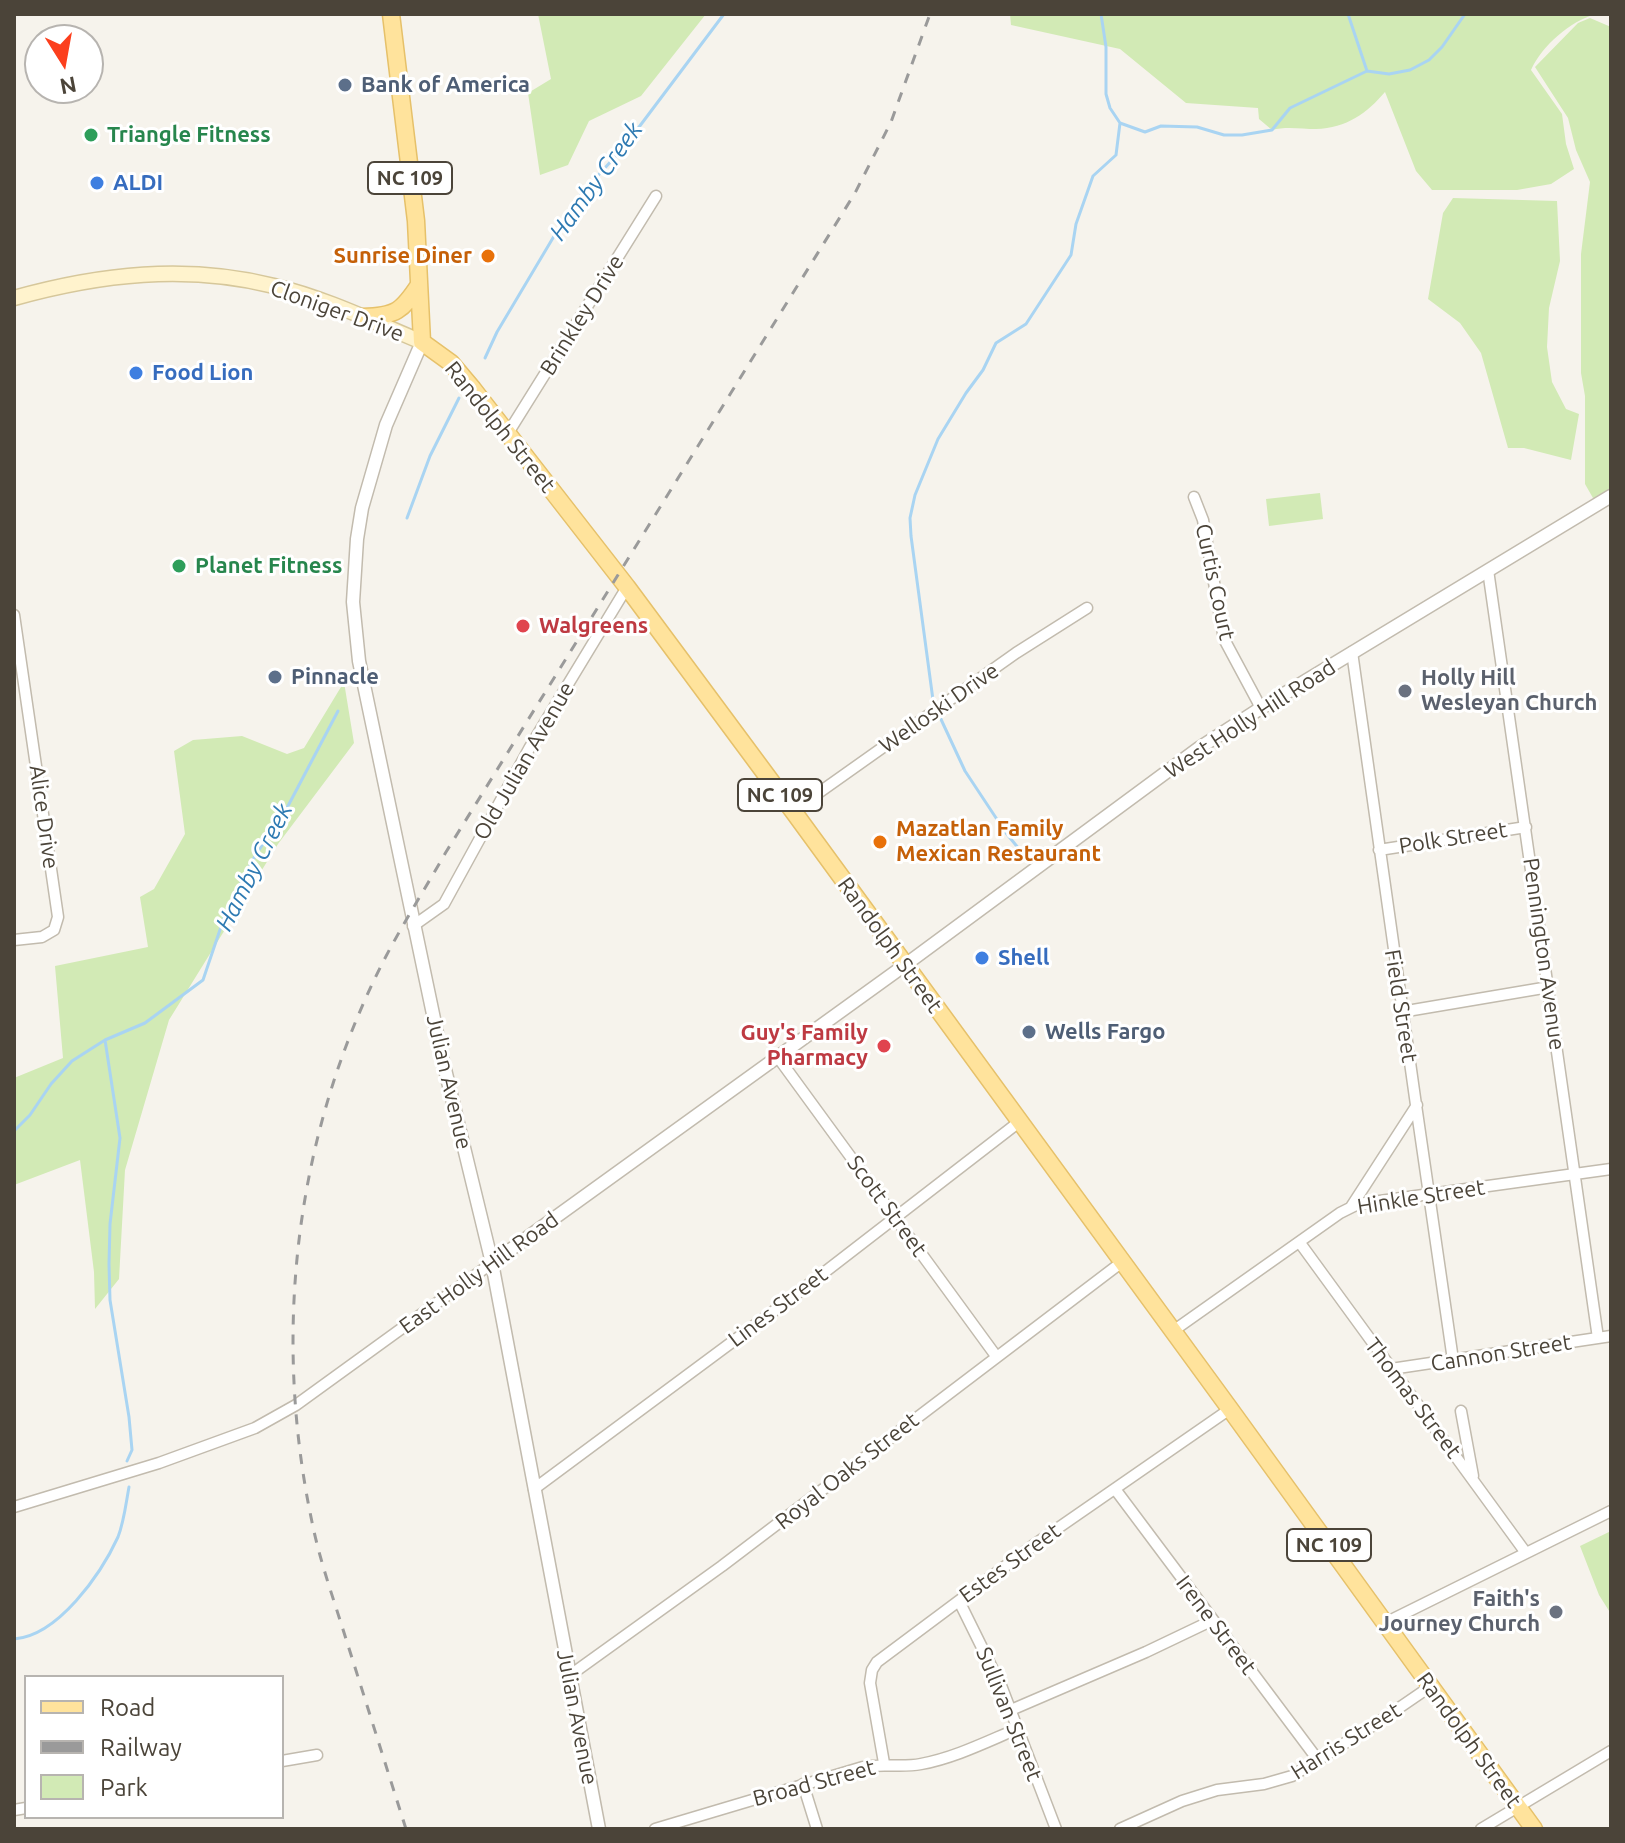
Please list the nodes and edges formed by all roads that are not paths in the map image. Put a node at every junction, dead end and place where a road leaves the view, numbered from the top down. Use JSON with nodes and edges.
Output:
{"nodes":[{"id":1,"x":391,"y":14,"type":"edge"},
{"id":2,"x":656,"y":196,"type":"dead end"},
{"id":3,"x":419,"y":285,"type":"junction"},
{"id":4,"x":14,"y":298,"type":"edge"},
{"id":5,"x":363,"y":317,"type":"junction"},
{"id":6,"x":422,"y":342,"type":"junction"},
{"id":7,"x":508,"y":433,"type":"junction"},
{"id":8,"x":1611,"y":496,"type":"edge"},
{"id":9,"x":1194,"y":497,"type":"dead end"},
{"id":10,"x":1488,"y":570,"type":"junction"},
{"id":11,"x":627,"y":587,"type":"junction"},
{"id":12,"x":1087,"y":608,"type":"dead end"},
{"id":13,"x":14,"y":615,"type":"edge"},
{"id":14,"x":1352,"y":652,"type":"junction"},
{"id":15,"x":1261,"y":708,"type":"junction"},
{"id":16,"x":793,"y":811,"type":"junction"},
{"id":17,"x":1526,"y":827,"type":"junction"},
{"id":18,"x":1379,"y":850,"type":"junction"},
{"id":19,"x":413,"y":926,"type":"junction"},
{"id":20,"x":14,"y":940,"type":"edge"},
{"id":21,"x":905,"y":965,"type":"junction"},
{"id":22,"x":1549,"y":987,"type":"junction"},
{"id":23,"x":1401,"y":1012,"type":"junction"},
{"id":24,"x":777,"y":1056,"type":"junction"},
{"id":25,"x":1417,"y":1105,"type":"junction"},
{"id":26,"x":1019,"y":1122,"type":"junction"},
{"id":27,"x":1611,"y":1169,"type":"edge"},
{"id":28,"x":1575,"y":1174,"type":"junction"},
{"id":29,"x":1429,"y":1193,"type":"junction"},
{"id":30,"x":1351,"y":1207,"type":"junction"},
{"id":31,"x":896,"y":1217,"type":"junction"},
{"id":32,"x":1300,"y":1243,"type":"junction"},
{"id":33,"x":1122,"y":1262,"type":"junction"},
{"id":34,"x":492,"y":1263,"type":"junction"},
{"id":35,"x":1173,"y":1331,"type":"junction"},
{"id":36,"x":1611,"y":1336,"type":"edge"},
{"id":37,"x":1598,"y":1338,"type":"junction"},
{"id":38,"x":996,"y":1356,"type":"junction"},
{"id":39,"x":1453,"y":1360,"type":"junction"},
{"id":40,"x":1391,"y":1369,"type":"junction"},
{"id":41,"x":1230,"y":1409,"type":"junction"},
{"id":42,"x":1461,"y":1411,"type":"dead end"},
{"id":43,"x":1473,"y":1478,"type":"junction"},
{"id":44,"x":534,"y":1489,"type":"junction"},
{"id":45,"x":1115,"y":1489,"type":"junction"},
{"id":46,"x":14,"y":1507,"type":"edge"},
{"id":47,"x":1611,"y":1511,"type":"edge"},
{"id":48,"x":1526,"y":1553,"type":"junction"},
{"id":49,"x":959,"y":1601,"type":"junction"},
{"id":50,"x":1213,"y":1620,"type":"junction"},
{"id":51,"x":1385,"y":1623,"type":"junction"},
{"id":52,"x":569,"y":1676,"type":"junction"},
{"id":53,"x":1431,"y":1686,"type":"junction"},
{"id":54,"x":1011,"y":1710,"type":"junction"},
{"id":55,"x":1017,"y":1729,"type":"junction"},
{"id":56,"x":1611,"y":1751,"type":"edge"},
{"id":57,"x":317,"y":1755,"type":"dead end"},
{"id":58,"x":1318,"y":1760,"type":"junction"},
{"id":59,"x":284,"y":1761,"type":"edge"},
{"id":60,"x":884,"y":1763,"type":"junction"},
{"id":61,"x":803,"y":1784,"type":"junction"},
{"id":62,"x":1516,"y":1806,"type":"junction"},
{"id":63,"x":599,"y":1829,"type":"edge"},
{"id":64,"x":655,"y":1829,"type":"edge"},
{"id":65,"x":817,"y":1829,"type":"edge"},
{"id":66,"x":1056,"y":1829,"type":"edge"},
{"id":67,"x":1120,"y":1829,"type":"edge"},
{"id":68,"x":1481,"y":1829,"type":"edge"},
{"id":69,"x":1534,"y":1829,"type":"edge"}],
"edges":[{"from":1,"to":3,"type":"main road","number":"NC 109"},
{"from":2,"to":7,"type":"street","name":"Brinkley Drive"},
{"from":3,"to":5,"type":"main road"},
{"from":3,"to":6,"type":"main road","number":"NC 109"},
{"from":4,"to":5,"type":"main road","name":"Cloniger Drive"},
{"from":5,"to":6,"type":"main road","name":"Cloniger Drive"},
{"from":6,"to":7,"type":"main road","name":"Randolph Street","number":"NC 109"},
{"from":6,"to":19,"type":"street","name":"Julian Avenue"},
{"from":7,"to":11,"type":"main road","name":"Randolph Street","number":"NC 109"},
{"from":8,"to":10,"type":"street","name":"West Holly Hill Road"},
{"from":9,"to":15,"type":"street","name":"Curtis Court"},
{"from":10,"to":14,"type":"street","name":"West Holly Hill Road"},
{"from":10,"to":17,"type":"street","name":"Pennington Avenue"},
{"from":11,"to":16,"type":"main road","name":"Randolph Street","number":"NC 109"},
{"from":11,"to":19,"type":"street","name":"Old Julian Avenue"},
{"from":12,"to":16,"type":"street","name":"Welloski Drive"},
{"from":13,"to":20,"type":"street","name":"Alice Drive"},
{"from":14,"to":15,"type":"street","name":"West Holly Hill Road"},
{"from":14,"to":18,"type":"street","name":"Field Street"},
{"from":15,"to":21,"type":"street","name":"West Holly Hill Road"},
{"from":16,"to":21,"type":"main road","name":"Randolph Street","number":"NC 109"},
{"from":17,"to":18,"type":"street","name":"Polk Street"},
{"from":17,"to":22,"type":"street","name":"Pennington Avenue"},
{"from":18,"to":23,"type":"street","name":"Field Street"},
{"from":19,"to":34,"type":"street","name":"Julian Avenue"},
{"from":21,"to":24,"type":"street","name":"East Holly Hill Road"},
{"from":21,"to":26,"type":"main road","name":"Randolph Street","number":"NC 109"},
{"from":22,"to":23,"type":"street"},
{"from":22,"to":28,"type":"street","name":"Pennington Avenue"},
{"from":23,"to":25,"type":"street","name":"Field Street"},
{"from":24,"to":31,"type":"street","name":"Scott Street"},
{"from":24,"to":34,"type":"street","name":"East Holly Hill Road"},
{"from":25,"to":29,"type":"street","name":"Field Street"},
{"from":25,"to":30,"type":"street"},
{"from":26,"to":31,"type":"street","name":"Lines Street"},
{"from":26,"to":33,"type":"main road","name":"Randolph Street","number":"NC 109"},
{"from":27,"to":28,"type":"street","name":"Hinkle Street"},
{"from":28,"to":29,"type":"street","name":"Hinkle Street"},
{"from":28,"to":37,"type":"street","name":"Pennington Avenue"},
{"from":29,"to":30,"type":"street","name":"Hinkle Street"},
{"from":29,"to":39,"type":"street","name":"Field Street"},
{"from":30,"to":32,"type":"street","name":"Hinkle Street"},
{"from":31,"to":38,"type":"street","name":"Scott Street"},
{"from":31,"to":44,"type":"street","name":"Lines Street"},
{"from":32,"to":35,"type":"street","name":"Hinkle Street"},
{"from":32,"to":40,"type":"street","name":"Thomas Street"},
{"from":33,"to":35,"type":"main road","name":"Randolph Street","number":"NC 109"},
{"from":33,"to":38,"type":"street","name":"Royal Oaks Street"},
{"from":34,"to":44,"type":"street","name":"Julian Avenue"},
{"from":34,"to":46,"type":"street","name":"East Holly Hill Road"},
{"from":35,"to":41,"type":"main road","name":"Randolph Street","number":"NC 109"},
{"from":36,"to":37,"type":"street","name":"Cannon Street"},
{"from":37,"to":39,"type":"street","name":"Cannon Street"},
{"from":38,"to":52,"type":"street","name":"Royal Oaks Street"},
{"from":39,"to":40,"type":"street","name":"Cannon Street"},
{"from":40,"to":43,"type":"street","name":"Thomas Street"},
{"from":41,"to":45,"type":"street","name":"Estes Street"},
{"from":41,"to":51,"type":"main road","name":"Randolph Street","number":"NC 109"},
{"from":42,"to":43,"type":"street"},
{"from":43,"to":48,"type":"street","name":"Thomas Street"},
{"from":44,"to":52,"type":"street","name":"Julian Avenue"},
{"from":45,"to":49,"type":"street","name":"Estes Street"},
{"from":45,"to":50,"type":"street","name":"Irene Street"},
{"from":47,"to":48,"type":"street"},
{"from":48,"to":51,"type":"street"},
{"from":49,"to":54,"type":"street","name":"Sullivan Street"},
{"from":49,"to":60,"type":"street","name":"Estes Street"},
{"from":50,"to":54,"type":"street"},
{"from":50,"to":58,"type":"street","name":"Irene Street"},
{"from":51,"to":53,"type":"main road","name":"Randolph Street","number":"NC 109"},
{"from":52,"to":63,"type":"street","name":"Julian Avenue"},
{"from":53,"to":58,"type":"street","name":"Harris Street"},
{"from":53,"to":62,"type":"main road","name":"Randolph Street","number":"NC 109"},
{"from":54,"to":55,"type":"street","name":"Sullivan Street"},
{"from":55,"to":60,"type":"street","name":"Broad Street"},
{"from":55,"to":66,"type":"street","name":"Sullivan Street"},
{"from":56,"to":62,"type":"street"},
{"from":57,"to":59,"type":"street"},
{"from":58,"to":67,"type":"street","name":"Harris Street"},
{"from":60,"to":61,"type":"street","name":"Broad Street"},
{"from":61,"to":64,"type":"street","name":"Broad Street"},
{"from":61,"to":65,"type":"street"},
{"from":62,"to":68,"type":"street"},
{"from":62,"to":69,"type":"main road","name":"Randolph Street","number":"NC 109"}]}
